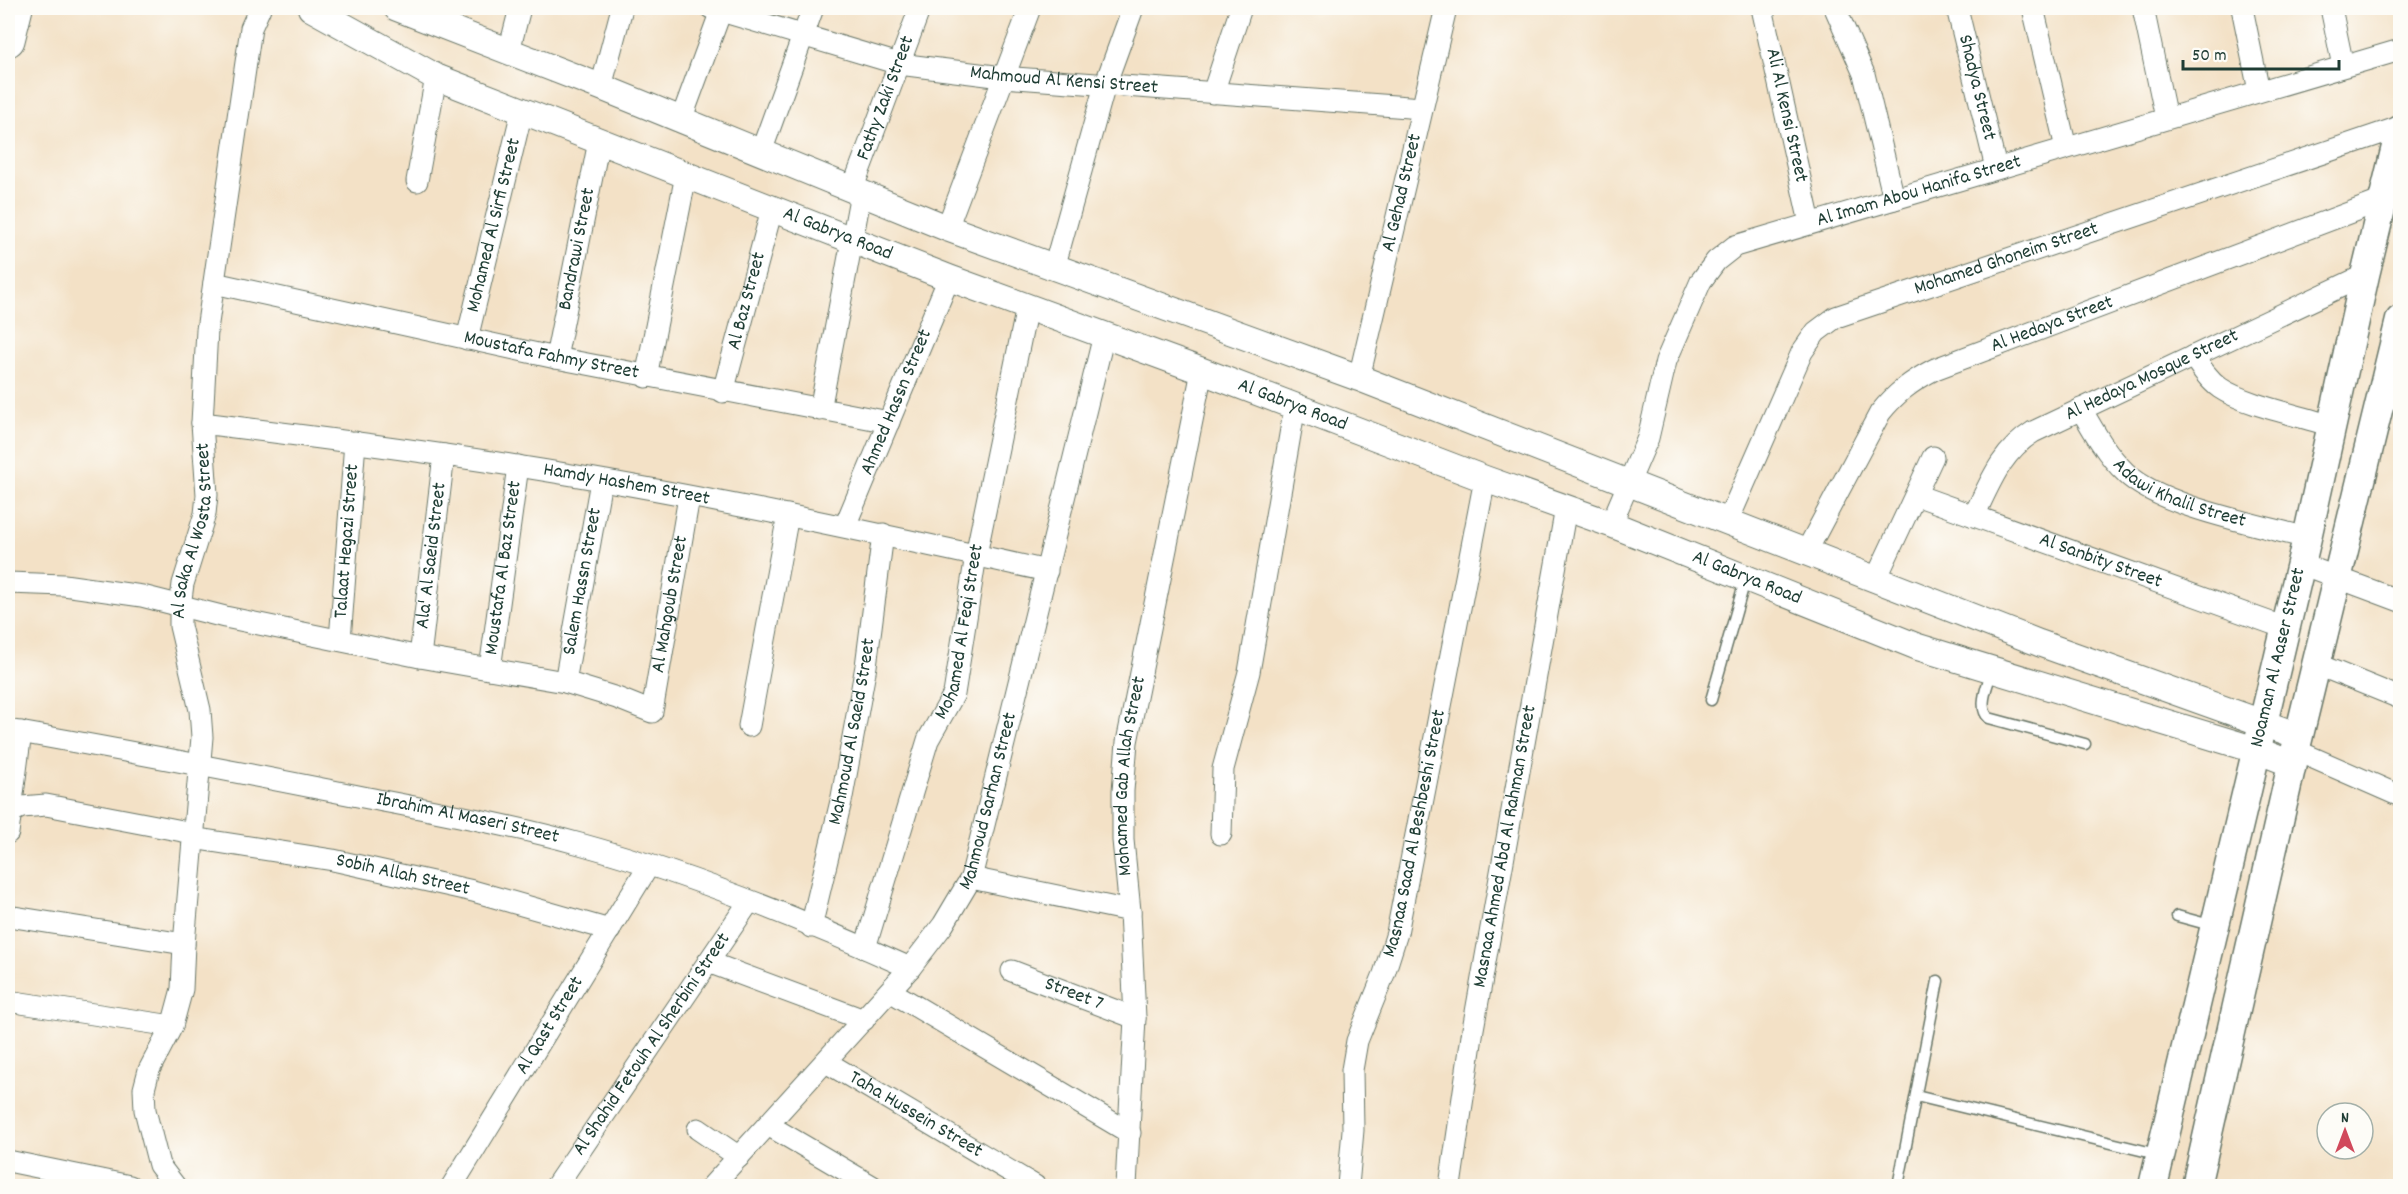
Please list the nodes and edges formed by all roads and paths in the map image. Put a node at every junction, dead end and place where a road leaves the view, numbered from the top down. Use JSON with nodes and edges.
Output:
{"nodes":[{"id":1,"x":16,"y":8,"type":"edge"},
{"id":2,"x":260,"y":8,"type":"edge"},
{"id":3,"x":311,"y":8,"type":"edge"},
{"id":4,"x":396,"y":8,"type":"edge"},
{"id":5,"x":520,"y":8,"type":"edge"},
{"id":6,"x":622,"y":8,"type":"edge"},
{"id":7,"x":718,"y":8,"type":"edge"},
{"id":8,"x":813,"y":8,"type":"edge"},
{"id":9,"x":921,"y":8,"type":"edge"},
{"id":10,"x":1030,"y":8,"type":"edge"},
{"id":11,"x":1133,"y":8,"type":"edge"},
{"id":12,"x":1241,"y":8,"type":"edge"},
{"id":13,"x":1446,"y":8,"type":"edge"},
{"id":14,"x":1762,"y":8,"type":"edge"},
{"id":15,"x":1835,"y":8,"type":"edge"},
{"id":16,"x":1957,"y":8,"type":"edge"},
{"id":17,"x":2033,"y":8,"type":"edge"},
{"id":18,"x":2144,"y":8,"type":"edge"},
{"id":19,"x":2242,"y":8,"type":"edge"},
{"id":20,"x":2331,"y":8,"type":"edge"},
{"id":21,"x":429,"y":14,"type":"edge"},
{"id":22,"x":802,"y":34,"type":"junction"},
{"id":23,"x":8,"y":40,"type":"edge"},
{"id":24,"x":2400,"y":50,"type":"edge"},
{"id":25,"x":509,"y":51,"type":"junction"},
{"id":26,"x":899,"y":64,"type":"junction"},
{"id":27,"x":2343,"y":66,"type":"junction"},
{"id":28,"x":436,"y":77,"type":"junction"},
{"id":29,"x":1004,"y":77,"type":"junction"},
{"id":30,"x":1105,"y":85,"type":"junction"},
{"id":31,"x":601,"y":87,"type":"junction"},
{"id":32,"x":2259,"y":91,"type":"junction"},
{"id":33,"x":1213,"y":93,"type":"junction"},
{"id":34,"x":1422,"y":108,"type":"junction"},
{"id":35,"x":522,"y":111,"type":"junction"},
{"id":36,"x":2166,"y":118,"type":"junction"},
{"id":37,"x":681,"y":120,"type":"junction"},
{"id":38,"x":2400,"y":128,"type":"edge"},
{"id":39,"x":599,"y":141,"type":"junction"},
{"id":40,"x":2066,"y":148,"type":"junction"},
{"id":41,"x":761,"y":152,"type":"junction"},
{"id":42,"x":1996,"y":168,"type":"junction"},
{"id":43,"x":686,"y":175,"type":"junction"},
{"id":44,"x":417,"y":181,"type":"dead end"},
{"id":45,"x":856,"y":191,"type":"junction"},
{"id":46,"x":1894,"y":199,"type":"junction"},
{"id":47,"x":2383,"y":200,"type":"junction"},
{"id":48,"x":772,"y":209,"type":"junction"},
{"id":49,"x":1810,"y":223,"type":"junction"},
{"id":50,"x":947,"y":228,"type":"junction"},
{"id":51,"x":851,"y":240,"type":"junction"},
{"id":52,"x":1054,"y":268,"type":"junction"},
{"id":53,"x":2365,"y":275,"type":"junction"},
{"id":54,"x":949,"y":278,"type":"junction"},
{"id":55,"x":214,"y":283,"type":"junction"},
{"id":56,"x":1027,"y":307,"type":"junction"},
{"id":57,"x":2400,"y":320,"type":"edge"},
{"id":58,"x":1104,"y":335,"type":"junction"},
{"id":59,"x":467,"y":339,"type":"junction"},
{"id":60,"x":2193,"y":356,"type":"junction"},
{"id":61,"x":556,"y":358,"type":"junction"},
{"id":62,"x":1202,"y":371,"type":"junction"},
{"id":63,"x":646,"y":377,"type":"junction"},
{"id":64,"x":1359,"y":378,"type":"junction"},
{"id":65,"x":723,"y":392,"type":"junction"},
{"id":66,"x":2392,"y":396,"type":"edge"},
{"id":67,"x":1295,"y":406,"type":"junction"},
{"id":68,"x":2081,"y":409,"type":"junction"},
{"id":69,"x":820,"y":410,"type":"junction"},
{"id":70,"x":889,"y":422,"type":"junction"},
{"id":71,"x":202,"y":423,"type":"junction"},
{"id":72,"x":2332,"y":426,"type":"junction"},
{"id":73,"x":355,"y":442,"type":"junction"},
{"id":74,"x":444,"y":455,"type":"junction"},
{"id":75,"x":1933,"y":457,"type":"dead end"},
{"id":76,"x":518,"y":466,"type":"junction"},
{"id":77,"x":1485,"y":479,"type":"junction"},
{"id":78,"x":601,"y":481,"type":"junction"},
{"id":79,"x":1629,"y":484,"type":"junction"},
{"id":80,"x":1916,"y":495,"type":"junction"},
{"id":81,"x":690,"y":497,"type":"junction"},
{"id":82,"x":2316,"y":498,"type":"junction"},
{"id":83,"x":1566,"y":508,"type":"junction"},
{"id":84,"x":2354,"y":509,"type":"junction"},
{"id":85,"x":788,"y":515,"type":"junction"},
{"id":86,"x":1974,"y":516,"type":"junction"},
{"id":87,"x":1727,"y":523,"type":"junction"},
{"id":88,"x":1611,"y":524,"type":"junction"},
{"id":89,"x":845,"y":526,"type":"junction"},
{"id":90,"x":883,"y":534,"type":"junction"},
{"id":91,"x":2304,"y":551,"type":"junction"},
{"id":92,"x":1805,"y":554,"type":"junction"},
{"id":93,"x":976,"y":555,"type":"junction"},
{"id":94,"x":1047,"y":571,"type":"junction"},
{"id":95,"x":1746,"y":577,"type":"junction"},
{"id":96,"x":2337,"y":578,"type":"junction"},
{"id":97,"x":1875,"y":581,"type":"junction"},
{"id":98,"x":8,"y":584,"type":"edge"},
{"id":99,"x":2400,"y":602,"type":"edge"},
{"id":100,"x":180,"y":607,"type":"junction"},
{"id":101,"x":2285,"y":628,"type":"junction"},
{"id":102,"x":340,"y":640,"type":"junction"},
{"id":103,"x":420,"y":657,"type":"junction"},
{"id":104,"x":2316,"y":664,"type":"junction"},
{"id":105,"x":490,"y":669,"type":"junction"},
{"id":106,"x":1993,"y":670,"type":"junction"},
{"id":107,"x":565,"y":682,"type":"junction"},
{"id":108,"x":2400,"y":698,"type":"edge"},
{"id":109,"x":1711,"y":700,"type":"dead end"},
{"id":110,"x":749,"y":726,"type":"dead end"},
{"id":111,"x":14,"y":731,"type":"edge"},
{"id":112,"x":2259,"y":737,"type":"junction"},
{"id":113,"x":2085,"y":744,"type":"dead end"},
{"id":114,"x":2296,"y":750,"type":"junction"},
{"id":115,"x":199,"y":764,"type":"junction"},
{"id":116,"x":2400,"y":796,"type":"edge"},
{"id":117,"x":9,"y":822,"type":"edge"},
{"id":118,"x":1221,"y":834,"type":"dead end"},
{"id":119,"x":193,"y":836,"type":"junction"},
{"id":120,"x":650,"y":865,"type":"junction"},
{"id":121,"x":971,"y":878,"type":"junction"},
{"id":122,"x":749,"y":902,"type":"junction"},
{"id":123,"x":1130,"y":911,"type":"junction"},
{"id":124,"x":8,"y":916,"type":"edge"},
{"id":125,"x":2177,"y":916,"type":"dead end"},
{"id":126,"x":2214,"y":926,"type":"junction"},
{"id":127,"x":812,"y":927,"type":"junction"},
{"id":128,"x":610,"y":930,"type":"junction"},
{"id":129,"x":184,"y":944,"type":"junction"},
{"id":130,"x":865,"y":948,"type":"junction"},
{"id":131,"x":708,"y":962,"type":"junction"},
{"id":132,"x":910,"y":968,"type":"junction"},
{"id":133,"x":1012,"y":971,"type":"dead end"},
{"id":134,"x":1938,"y":981,"type":"dead end"},
{"id":135,"x":890,"y":991,"type":"junction"},
{"id":136,"x":8,"y":1001,"type":"edge"},
{"id":137,"x":1135,"y":1018,"type":"junction"},
{"id":138,"x":864,"y":1020,"type":"junction"},
{"id":139,"x":172,"y":1026,"type":"junction"},
{"id":140,"x":826,"y":1062,"type":"junction"},
{"id":141,"x":1916,"y":1096,"type":"junction"},
{"id":142,"x":768,"y":1125,"type":"junction"},
{"id":143,"x":698,"y":1129,"type":"dead end"},
{"id":144,"x":1130,"y":1133,"type":"junction"},
{"id":145,"x":2161,"y":1155,"type":"junction"},
{"id":146,"x":739,"y":1157,"type":"junction"},
{"id":147,"x":8,"y":1161,"type":"edge"},
{"id":148,"x":130,"y":1186,"type":"edge"},
{"id":149,"x":175,"y":1186,"type":"edge"},
{"id":150,"x":452,"y":1186,"type":"edge"},
{"id":151,"x":556,"y":1186,"type":"edge"},
{"id":152,"x":712,"y":1186,"type":"edge"},
{"id":153,"x":872,"y":1186,"type":"edge"},
{"id":154,"x":1035,"y":1186,"type":"edge"},
{"id":155,"x":1126,"y":1186,"type":"edge"},
{"id":156,"x":1348,"y":1186,"type":"edge"},
{"id":157,"x":1450,"y":1186,"type":"edge"},
{"id":158,"x":1898,"y":1186,"type":"edge"},
{"id":159,"x":2153,"y":1186,"type":"edge"},
{"id":160,"x":2196,"y":1186,"type":"edge"}],
"edges":[{"from":1,"to":23,"type":"highway"},
{"from":2,"to":55,"type":"street","name":"Al Saka Al Wosta Street"},
{"from":3,"to":28,"type":"street","name":"Al Gabrya Road"},
{"from":4,"to":21,"type":"street","name":"Al Gabrya Road"},
{"from":5,"to":25,"type":"street"},
{"from":6,"to":31,"type":"street"},
{"from":7,"to":22,"type":"street","name":"Mahmoud Al Kensi Street"},
{"from":7,"to":37,"type":"street"},
{"from":8,"to":22,"type":"street"},
{"from":9,"to":26,"type":"street","name":"Fathy Zaki Street"},
{"from":10,"to":29,"type":"street"},
{"from":11,"to":30,"type":"street"},
{"from":12,"to":33,"type":"street"},
{"from":13,"to":34,"type":"street","name":"Al Gehad Street"},
{"from":14,"to":49,"type":"street","name":"Ali Al Kensi Street"},
{"from":15,"to":46,"type":"street"},
{"from":16,"to":42,"type":"street","name":"Shadya Street"},
{"from":17,"to":40,"type":"street"},
{"from":18,"to":36,"type":"street"},
{"from":19,"to":32,"type":"street"},
{"from":20,"to":27,"type":"street"},
{"from":21,"to":25,"type":"street","name":"Al Gabrya Road"},
{"from":22,"to":26,"type":"street","name":"Mahmoud Al Kensi Street"},
{"from":22,"to":41,"type":"street"},
{"from":24,"to":27,"type":"street","name":"Al Imam Abou Hanifa Street"},
{"from":25,"to":31,"type":"street","name":"Al Gabrya Road"},
{"from":26,"to":29,"type":"street","name":"Mahmoud Al Kensi Street"},
{"from":26,"to":45,"type":"street","name":"Fathy Zaki Street"},
{"from":27,"to":32,"type":"street","name":"Al Imam Abou Hanifa Street"},
{"from":28,"to":35,"type":"street","name":"Al Gabrya Road"},
{"from":28,"to":44,"type":"street"},
{"from":29,"to":30,"type":"street","name":"Mahmoud Al Kensi Street"},
{"from":29,"to":50,"type":"street"},
{"from":30,"to":33,"type":"street","name":"Mahmoud Al Kensi Street"},
{"from":30,"to":52,"type":"street"},
{"from":31,"to":37,"type":"street","name":"Al Gabrya Road"},
{"from":32,"to":36,"type":"street","name":"Al Imam Abou Hanifa Street"},
{"from":33,"to":34,"type":"street","name":"Mahmoud Al Kensi Street"},
{"from":34,"to":64,"type":"street","name":"Al Gehad Street"},
{"from":35,"to":39,"type":"street","name":"Al Gabrya Road"},
{"from":35,"to":59,"type":"street","name":"Mohamed Al Sirfi Street"},
{"from":36,"to":40,"type":"street","name":"Al Imam Abou Hanifa Street"},
{"from":37,"to":41,"type":"street","name":"Al Gabrya Road"},
{"from":38,"to":47,"type":"main road","name":"Noaman Al Aaser Street"},
{"from":38,"to":87,"type":"street","name":"Mohamed Ghoneim Street"},
{"from":39,"to":43,"type":"street","name":"Al Gabrya Road"},
{"from":39,"to":61,"type":"street","name":"Bandrawi Street"},
{"from":40,"to":42,"type":"street","name":"Al Imam Abou Hanifa Street"},
{"from":41,"to":45,"type":"street","name":"Al Gabrya Road"},
{"from":42,"to":46,"type":"street","name":"Al Imam Abou Hanifa Street"},
{"from":43,"to":48,"type":"street","name":"Al Gabrya Road"},
{"from":43,"to":63,"type":"street"},
{"from":45,"to":50,"type":"street","name":"Al Gabrya Road"},
{"from":45,"to":51,"type":"street","name":"Fathy Zaki Street"},
{"from":46,"to":49,"type":"street","name":"Al Imam Abou Hanifa Street"},
{"from":47,"to":53,"type":"main road","name":"Noaman Al Aaser Street"},
{"from":47,"to":92,"type":"street","name":"Al Hedaya Street"},
{"from":48,"to":51,"type":"street","name":"Al Gabrya Road"},
{"from":48,"to":65,"type":"street","name":"Al Baz Street"},
{"from":49,"to":79,"type":"street","name":"Al Imam Abou Hanifa Street"},
{"from":50,"to":52,"type":"street","name":"Al Gabrya Road"},
{"from":51,"to":54,"type":"street","name":"Al Gabrya Road"},
{"from":51,"to":69,"type":"street","name":"Fathy Zaki Street"},
{"from":52,"to":64,"type":"street","name":"Al Gabrya Road"},
{"from":53,"to":60,"type":"street","name":"Al Hedaya Mosque Street"},
{"from":53,"to":72,"type":"main road","name":"Noaman Al Aaser Street"},
{"from":54,"to":56,"type":"street","name":"Al Gabrya Road"},
{"from":54,"to":70,"type":"street","name":"Ahmed Hassn Street"},
{"from":55,"to":59,"type":"street","name":"Moustafa Fahmy Street"},
{"from":55,"to":71,"type":"street","name":"Al Saka Al Wosta Street"},
{"from":56,"to":58,"type":"street","name":"Al Gabrya Road"},
{"from":56,"to":93,"type":"street","name":"Mohamed Al Feqi Street"},
{"from":57,"to":66,"type":"main road","name":"Noaman Al Aaser Street"},
{"from":58,"to":62,"type":"street","name":"Al Gabrya Road"},
{"from":58,"to":94,"type":"street","name":"Mahmoud Sarhan Street"},
{"from":59,"to":61,"type":"street","name":"Moustafa Fahmy Street"},
{"from":60,"to":68,"type":"street","name":"Al Hedaya Mosque Street"},
{"from":60,"to":72,"type":"street"},
{"from":61,"to":63,"type":"street","name":"Moustafa Fahmy Street"},
{"from":62,"to":67,"type":"street","name":"Al Gabrya Road"},
{"from":62,"to":123,"type":"street","name":"Mohamed Gab Allah Street"},
{"from":63,"to":65,"type":"street","name":"Moustafa Fahmy Street"},
{"from":64,"to":79,"type":"street","name":"Al Gabrya Road"},
{"from":65,"to":69,"type":"street","name":"Moustafa Fahmy Street"},
{"from":66,"to":84,"type":"main road","name":"Noaman Al Aaser Street"},
{"from":67,"to":77,"type":"street","name":"Al Gabrya Road"},
{"from":67,"to":118,"type":"street"},
{"from":68,"to":86,"type":"street","name":"Al Hedaya Mosque Street"},
{"from":68,"to":91,"type":"street","name":"Adawi Khalil Street"},
{"from":69,"to":70,"type":"street","name":"Moustafa Fahmy Street"},
{"from":70,"to":89,"type":"street","name":"Ahmed Hassn Street"},
{"from":71,"to":73,"type":"street","name":"Hamdy Hashem Street"},
{"from":71,"to":100,"type":"street","name":"Al Saka Al Wosta Street"},
{"from":72,"to":82,"type":"main road","name":"Noaman Al Aaser Street"},
{"from":73,"to":74,"type":"street","name":"Hamdy Hashem Street"},
{"from":73,"to":102,"type":"street","name":"Talaat Hegazi Street"},
{"from":74,"to":76,"type":"street","name":"Hamdy Hashem Street"},
{"from":74,"to":103,"type":"street","name":"Ala' Al Saeid Street"},
{"from":75,"to":80,"type":"street"},
{"from":76,"to":78,"type":"street","name":"Hamdy Hashem Street"},
{"from":76,"to":105,"type":"street","name":"Moustafa Al Baz Street"},
{"from":77,"to":83,"type":"street","name":"Al Gabrya Road"},
{"from":77,"to":156,"type":"street","name":"Masnaa Saad Al Beshbeshi Street"},
{"from":78,"to":81,"type":"street","name":"Hamdy Hashem Street"},
{"from":78,"to":107,"type":"street","name":"Salem Hassn Street"},
{"from":79,"to":87,"type":"street","name":"Al Gabrya Road"},
{"from":79,"to":88,"type":"street","name":"Al Imam Abou Hanifa Street"},
{"from":80,"to":86,"type":"street","name":"Al Sanbity Street"},
{"from":80,"to":97,"type":"street"},
{"from":81,"to":85,"type":"street","name":"Hamdy Hashem Street"},
{"from":81,"to":107,"type":"street","name":"Al Mahgoub Street"},
{"from":82,"to":84,"type":"main road"},
{"from":82,"to":91,"type":"main road","name":"Noaman Al Aaser Street"},
{"from":83,"to":88,"type":"street","name":"Al Gabrya Road"},
{"from":83,"to":157,"type":"street","name":"Masnaa Ahmed Abd Al Rahman Street"},
{"from":84,"to":96,"type":"main road","name":"Noaman Al Aaser Street"},
{"from":85,"to":89,"type":"street","name":"Hamdy Hashem Street"},
{"from":85,"to":110,"type":"street"},
{"from":86,"to":101,"type":"street","name":"Al Sanbity Street"},
{"from":87,"to":92,"type":"street","name":"Al Gabrya Road"},
{"from":88,"to":95,"type":"street","name":"Al Gabrya Road"},
{"from":89,"to":90,"type":"street","name":"Hamdy Hashem Street"},
{"from":90,"to":93,"type":"street","name":"Hamdy Hashem Street"},
{"from":90,"to":127,"type":"street","name":"Mahmoud Al Saeid Street"},
{"from":91,"to":96,"type":"street","name":"Adawi Khalil Street"},
{"from":91,"to":101,"type":"main road","name":"Noaman Al Aaser Street"},
{"from":92,"to":97,"type":"street","name":"Al Gabrya Road"},
{"from":93,"to":94,"type":"street","name":"Hamdy Hashem Street"},
{"from":93,"to":130,"type":"street","name":"Mohamed Al Feqi Street"},
{"from":94,"to":121,"type":"street","name":"Mahmoud Sarhan Street"},
{"from":95,"to":106,"type":"street","name":"Al Gabrya Road"},
{"from":95,"to":109,"type":"lane"},
{"from":96,"to":99,"type":"street","name":"Adawi Khalil Street"},
{"from":96,"to":104,"type":"main road","name":"Noaman Al Aaser Street"},
{"from":97,"to":112,"type":"street","name":"Al Gabrya Road"},
{"from":98,"to":100,"type":"street"},
{"from":100,"to":102,"type":"street"},
{"from":100,"to":115,"type":"street","name":"Al Saka Al Wosta Street"},
{"from":101,"to":112,"type":"main road","name":"Noaman Al Aaser Street"},
{"from":102,"to":103,"type":"street"},
{"from":103,"to":105,"type":"street"},
{"from":104,"to":108,"type":"street"},
{"from":104,"to":114,"type":"main road","name":"Noaman Al Aaser Street"},
{"from":105,"to":107,"type":"street"},
{"from":106,"to":112,"type":"street","name":"Al Gabrya Road"},
{"from":106,"to":113,"type":"lane"},
{"from":111,"to":115,"type":"street","name":"Ibrahim Al Maseri Street"},
{"from":111,"to":117,"type":"street"},
{"from":112,"to":114,"type":"street","name":"Al Gabrya Road"},
{"from":112,"to":126,"type":"main road","name":"Noaman Al Aaser Street"},
{"from":114,"to":116,"type":"street"},
{"from":114,"to":160,"type":"main road","name":"Noaman Al Aaser Street"},
{"from":115,"to":119,"type":"street","name":"Al Saka Al Wosta Street"},
{"from":115,"to":120,"type":"street","name":"Ibrahim Al Maseri Street"},
{"from":117,"to":119,"type":"street","name":"Sobih Allah Street"},
{"from":119,"to":128,"type":"street","name":"Sobih Allah Street"},
{"from":119,"to":129,"type":"street","name":"Al Saka Al Wosta Street"},
{"from":120,"to":122,"type":"street","name":"Ibrahim Al Maseri Street"},
{"from":120,"to":128,"type":"street","name":"Al Qast Street"},
{"from":121,"to":123,"type":"street"},
{"from":121,"to":132,"type":"street","name":"Mahmoud Sarhan Street"},
{"from":122,"to":127,"type":"street","name":"Ibrahim Al Maseri Street"},
{"from":122,"to":131,"type":"street","name":"Al Shahid Fetouh Al Sherbini Street"},
{"from":123,"to":137,"type":"street","name":"Mohamed Gab Allah Street"},
{"from":124,"to":129,"type":"street"},
{"from":125,"to":126,"type":"lane"},
{"from":126,"to":145,"type":"main road","name":"Noaman Al Aaser Street"},
{"from":127,"to":130,"type":"street","name":"Ibrahim Al Maseri Street"},
{"from":128,"to":150,"type":"street","name":"Al Qast Street"},
{"from":129,"to":139,"type":"street","name":"Al Saka Al Wosta Street"},
{"from":130,"to":132,"type":"street","name":"Ibrahim Al Maseri Street"},
{"from":131,"to":138,"type":"street"},
{"from":131,"to":151,"type":"street","name":"Al Shahid Fetouh Al Sherbini Street"},
{"from":132,"to":135,"type":"street","name":"Mahmoud Sarhan Street"},
{"from":133,"to":137,"type":"street","name":"Street 7"},
{"from":134,"to":141,"type":"lane"},
{"from":135,"to":138,"type":"street","name":"Mahmoud Sarhan Street"},
{"from":135,"to":144,"type":"street"},
{"from":136,"to":139,"type":"street"},
{"from":137,"to":144,"type":"street","name":"Mohamed Gab Allah Street"},
{"from":138,"to":140,"type":"street","name":"Mahmoud Sarhan Street"},
{"from":139,"to":149,"type":"street","name":"Al Saka Al Wosta Street"},
{"from":140,"to":142,"type":"street","name":"Mahmoud Sarhan Street"},
{"from":140,"to":154,"type":"street","name":"Taha Hussein Street"},
{"from":141,"to":145,"type":"lane"},
{"from":141,"to":158,"type":"lane"},
{"from":142,"to":146,"type":"street","name":"Mahmoud Sarhan Street"},
{"from":142,"to":153,"type":"street"},
{"from":143,"to":146,"type":"street"},
{"from":144,"to":155,"type":"street","name":"Mohamed Gab Allah Street"},
{"from":145,"to":159,"type":"main road","name":"Noaman Al Aaser Street"},
{"from":146,"to":152,"type":"street","name":"Mahmoud Sarhan Street"},
{"from":147,"to":148,"type":"street"}]}
